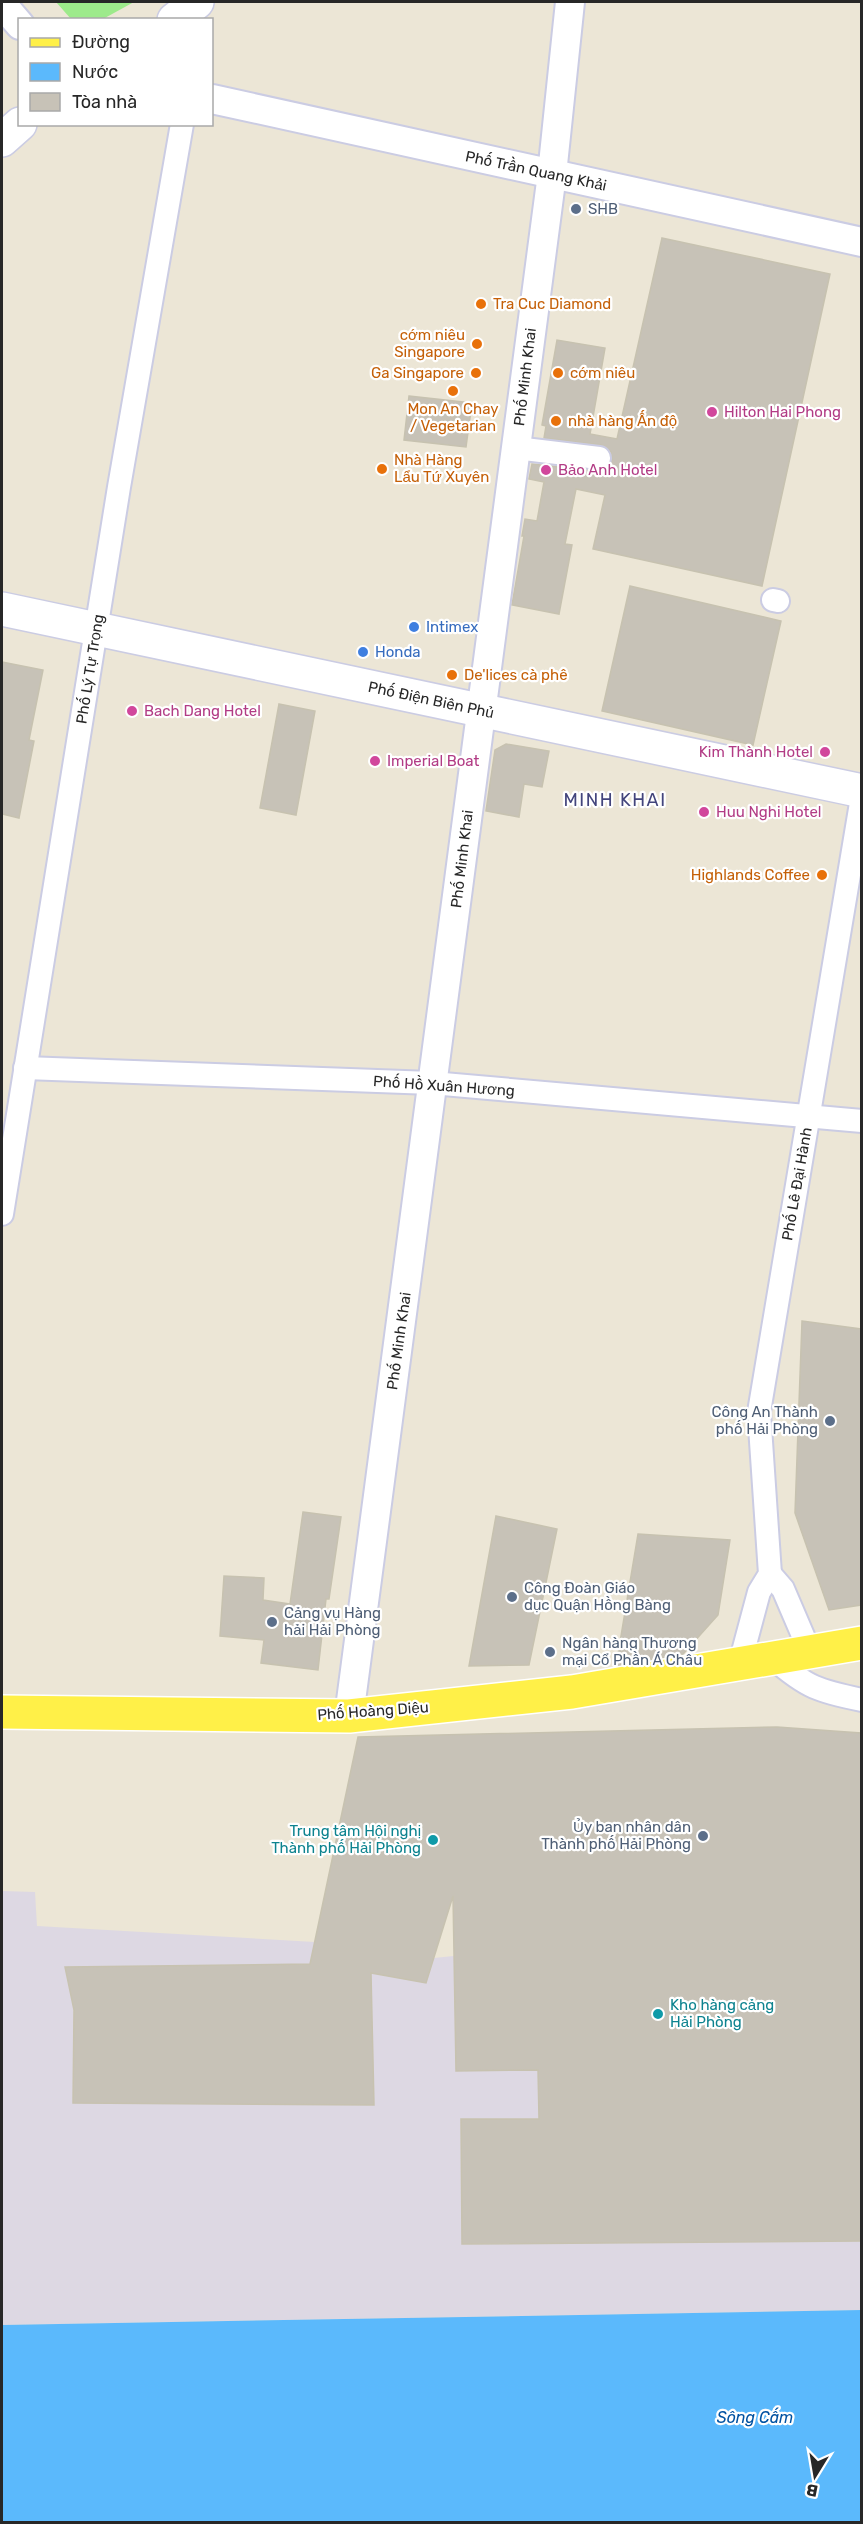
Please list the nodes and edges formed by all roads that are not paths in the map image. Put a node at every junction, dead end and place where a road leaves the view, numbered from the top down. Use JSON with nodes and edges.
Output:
{"nodes":[{"id":1,"x":197,"y":2,"type":"edge"},
{"id":2,"x":204,"y":2,"type":"edge"},
{"id":3,"x":570,"y":2,"type":"edge"},
{"id":4,"x":2,"y":4,"type":"edge"},
{"id":5,"x":177,"y":18,"type":"edge"},
{"id":6,"x":201,"y":18,"type":"edge"},
{"id":7,"x":18,"y":23,"type":"edge"},
{"id":8,"x":213,"y":99,"type":"edge"},
{"id":9,"x":18,"y":126,"type":"edge"},
{"id":10,"x":182,"y":126,"type":"edge"},
{"id":11,"x":2,"y":140,"type":"edge"},
{"id":12,"x":552,"y":174,"type":"junction"},
{"id":13,"x":861,"y":242,"type":"edge"},
{"id":14,"x":516,"y":448,"type":"junction"},
{"id":15,"x":599,"y":458,"type":"dead end"},
{"id":16,"x":2,"y":609,"type":"edge"},
{"id":17,"x":96,"y":628,"type":"junction"},
{"id":18,"x":481,"y":711,"type":"junction"},
{"id":19,"x":861,"y":790,"type":"edge"},
{"id":20,"x":861,"y":797,"type":"edge"},
{"id":21,"x":25,"y":1068,"type":"junction"},
{"id":22,"x":432,"y":1083,"type":"junction"},
{"id":23,"x":809,"y":1114,"type":"junction"},
{"id":24,"x":861,"y":1121,"type":"edge"},
{"id":25,"x":2,"y":1214,"type":"edge"},
{"id":26,"x":770,"y":1574,"type":"junction"},
{"id":27,"x":861,"y":1643,"type":"edge"},
{"id":28,"x":810,"y":1653,"type":"junction"},
{"id":29,"x":773,"y":1658,"type":"junction"},
{"id":30,"x":740,"y":1663,"type":"junction"},
{"id":31,"x":861,"y":1700,"type":"edge"},
{"id":32,"x":2,"y":1712,"type":"edge"},
{"id":33,"x":349,"y":1716,"type":"junction"}],
"edges":[{"from":1,"to":5,"type":"main road"},
{"from":2,"to":6,"type":"street"},
{"from":3,"to":12,"type":"street","name":"Phố Minh Khai"},
{"from":4,"to":7,"type":"street"},
{"from":8,"to":12,"type":"street","name":"Phố Trần Quang Khải"},
{"from":9,"to":11,"type":"main road"},
{"from":10,"to":17,"type":"street","name":"Phố Lý Tự Trọng"},
{"from":12,"to":13,"type":"street","name":"Phố Trần Quang Khải"},
{"from":12,"to":14,"type":"street","name":"Phố Minh Khai"},
{"from":14,"to":15,"type":"street"},
{"from":14,"to":18,"type":"street","name":"Phố Minh Khai"},
{"from":16,"to":17,"type":"main road","name":"Phố Điện Biên Phủ"},
{"from":17,"to":18,"type":"main road","name":"Phố Điện Biên Phủ"},
{"from":17,"to":21,"type":"street","name":"Phố Lý Tự Trọng"},
{"from":18,"to":19,"type":"main road","name":"Phố Điện Biên Phủ"},
{"from":18,"to":22,"type":"street","name":"Phố Minh Khai"},
{"from":20,"to":23,"type":"street","name":"Phố Lê Đại Hành"},
{"from":21,"to":22,"type":"street","name":"Phố Hồ Xuân Hương"},
{"from":21,"to":25,"type":"street","name":"Phố Lý Tự Trọng"},
{"from":22,"to":23,"type":"street","name":"Phố Hồ Xuân Hương"},
{"from":22,"to":33,"type":"street","name":"Phố Minh Khai"},
{"from":23,"to":24,"type":"street","name":"Phố Hồ Xuân Hương"},
{"from":23,"to":26,"type":"street","name":"Phố Lê Đại Hành"},
{"from":26,"to":28,"type":"street"},
{"from":26,"to":30,"type":"street"},
{"from":27,"to":28,"type":"main road","name":"Phố Hoàng Diệu"},
{"from":28,"to":29,"type":"main road","name":"Phố Hoàng Diệu"},
{"from":29,"to":30,"type":"main road","name":"Phố Hoàng Diệu"},
{"from":29,"to":31,"type":"street"},
{"from":30,"to":33,"type":"main road","name":"Phố Hoàng Diệu"},
{"from":32,"to":33,"type":"main road","name":"Phố Hoàng Diệu"}]}
